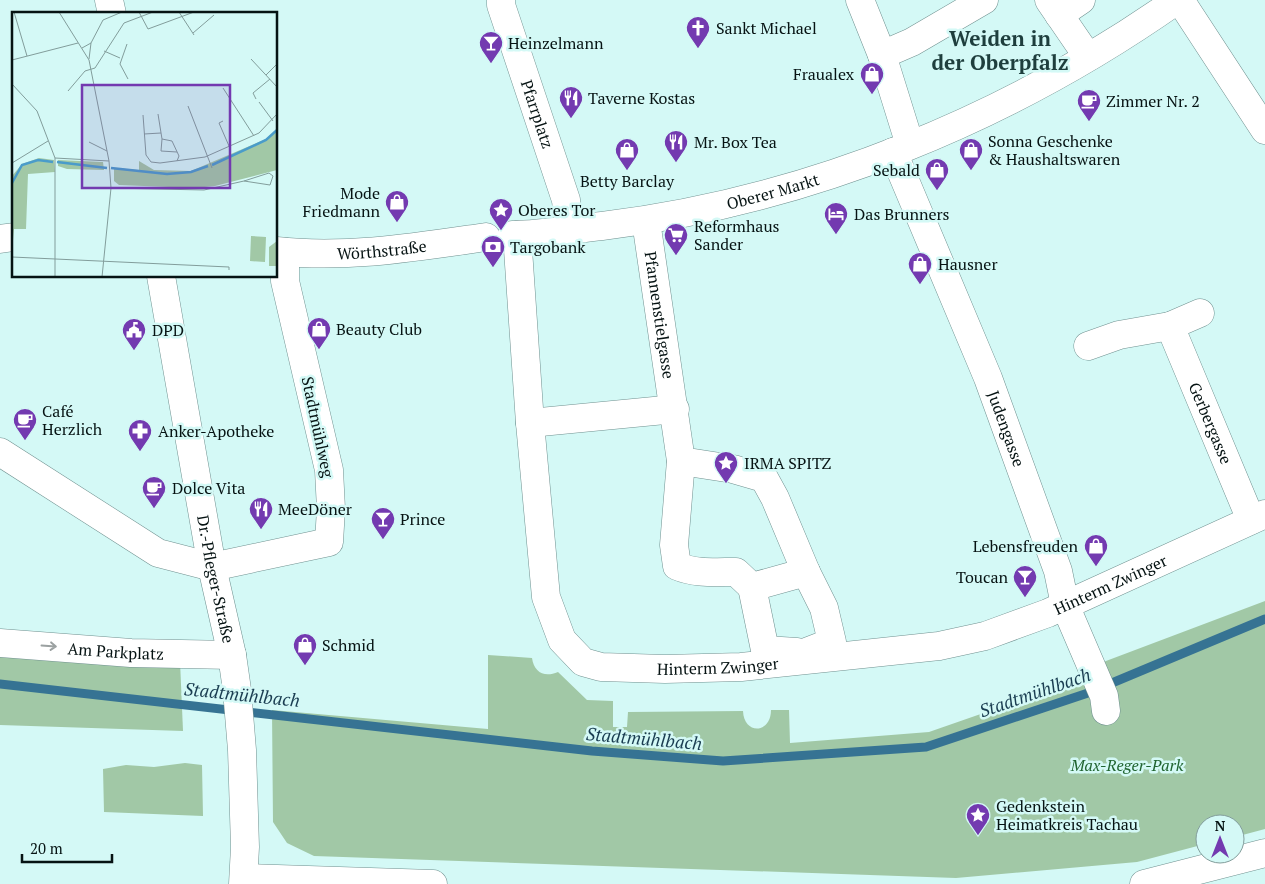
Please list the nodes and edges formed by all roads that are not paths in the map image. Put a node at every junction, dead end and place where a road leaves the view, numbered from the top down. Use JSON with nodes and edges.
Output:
{"nodes":[{"id":1,"x":501,"y":0,"type":"edge"},
{"id":2,"x":860,"y":0,"type":"edge"},
{"id":3,"x":984,"y":0,"type":"edge"},
{"id":4,"x":1178,"y":0,"type":"edge"},
{"id":5,"x":1063,"y":5,"type":"edge"},
{"id":6,"x":882,"y":55,"type":"junction"},
{"id":7,"x":1088,"y":57,"type":"junction"},
{"id":8,"x":1265,"y":130,"type":"edge"},
{"id":9,"x":901,"y":148,"type":"junction"},
{"id":10,"x":646,"y":220,"type":"junction"},
{"id":11,"x":569,"y":230,"type":"junction"},
{"id":12,"x":508,"y":240,"type":"junction"},
{"id":13,"x":281,"y":251,"type":"edge"},
{"id":14,"x":161,"y":278,"type":"edge"},
{"id":15,"x":1200,"y":313,"type":"dead end"},
{"id":16,"x":1170,"y":326,"type":"junction"},
{"id":17,"x":1088,"y":346,"type":"dead end"},
{"id":18,"x":675,"y":409,"type":"junction"},
{"id":19,"x":530,"y":423,"type":"junction"},
{"id":20,"x":0,"y":452,"type":"edge"},
{"id":21,"x":681,"y":460,"type":"junction"},
{"id":22,"x":1258,"y":517,"type":"edge"},
{"id":23,"x":212,"y":567,"type":"junction"},
{"id":24,"x":806,"y":572,"type":"junction"},
{"id":25,"x":752,"y":587,"type":"junction"},
{"id":26,"x":1065,"y":605,"type":"junction"},
{"id":27,"x":0,"y":643,"type":"edge"},
{"id":28,"x":232,"y":655,"type":"junction"},
{"id":29,"x":801,"y":656,"type":"junction"},
{"id":30,"x":1102,"y":695,"type":"dead end"},
{"id":31,"x":1265,"y":854,"type":"edge"},
{"id":32,"x":243,"y":881,"type":"edge"},
{"id":33,"x":433,"y":884,"type":"edge"},
{"id":34,"x":1144,"y":884,"type":"edge"}],
"edges":[{"from":1,"to":11,"type":"street","name":"Pfarrplatz"},
{"from":2,"to":6,"type":"street"},
{"from":3,"to":6,"type":"street"},
{"from":4,"to":7,"type":"street","name":"Oberer Markt"},
{"from":4,"to":8,"type":"street"},
{"from":5,"to":7,"type":"street"},
{"from":6,"to":9,"type":"street"},
{"from":7,"to":9,"type":"street","name":"Oberer Markt"},
{"from":9,"to":10,"type":"street","name":"Oberer Markt"},
{"from":9,"to":26,"type":"street","name":"Judengasse"},
{"from":10,"to":11,"type":"street","name":"Oberer Markt"},
{"from":10,"to":18,"type":"street","name":"Pfannenstielgasse"},
{"from":11,"to":12,"type":"street","name":"Oberer Markt"},
{"from":12,"to":13,"type":"street","name":"Wörthstraße"},
{"from":12,"to":19,"type":"street","name":"Hinterm Zwinger"},
{"from":13,"to":23,"type":"street","name":"Stadtmühlweg"},
{"from":14,"to":23,"type":"street","name":"Dr.-Pfleger-Straße"},
{"from":15,"to":16,"type":"street"},
{"from":16,"to":17,"type":"street"},
{"from":16,"to":22,"type":"street","name":"Gerbergasse"},
{"from":18,"to":19,"type":"street"},
{"from":18,"to":21,"type":"street","name":"Pfannenstielgasse"},
{"from":19,"to":29,"type":"street","name":"Hinterm Zwinger"},
{"from":20,"to":23,"type":"street","name":"Stadtmühlweg"},
{"from":21,"to":24,"type":"street"},
{"from":21,"to":25,"type":"street","name":"Pfannenstielgasse"},
{"from":22,"to":26,"type":"street","name":"Hinterm Zwinger"},
{"from":23,"to":28,"type":"street","name":"Dr.-Pfleger-Straße"},
{"from":24,"to":25,"type":"street"},
{"from":24,"to":29,"type":"street"},
{"from":25,"to":29,"type":"street"},
{"from":26,"to":29,"type":"street","name":"Hinterm Zwinger"},
{"from":26,"to":30,"type":"street","name":"Judengasse"},
{"from":27,"to":28,"type":"street","name":"Am Parkplatz","one_way":true},
{"from":28,"to":32,"type":"street","name":"Dr.-Pfleger-Straße"},
{"from":31,"to":34,"type":"street"},
{"from":32,"to":33,"type":"street"}]}
